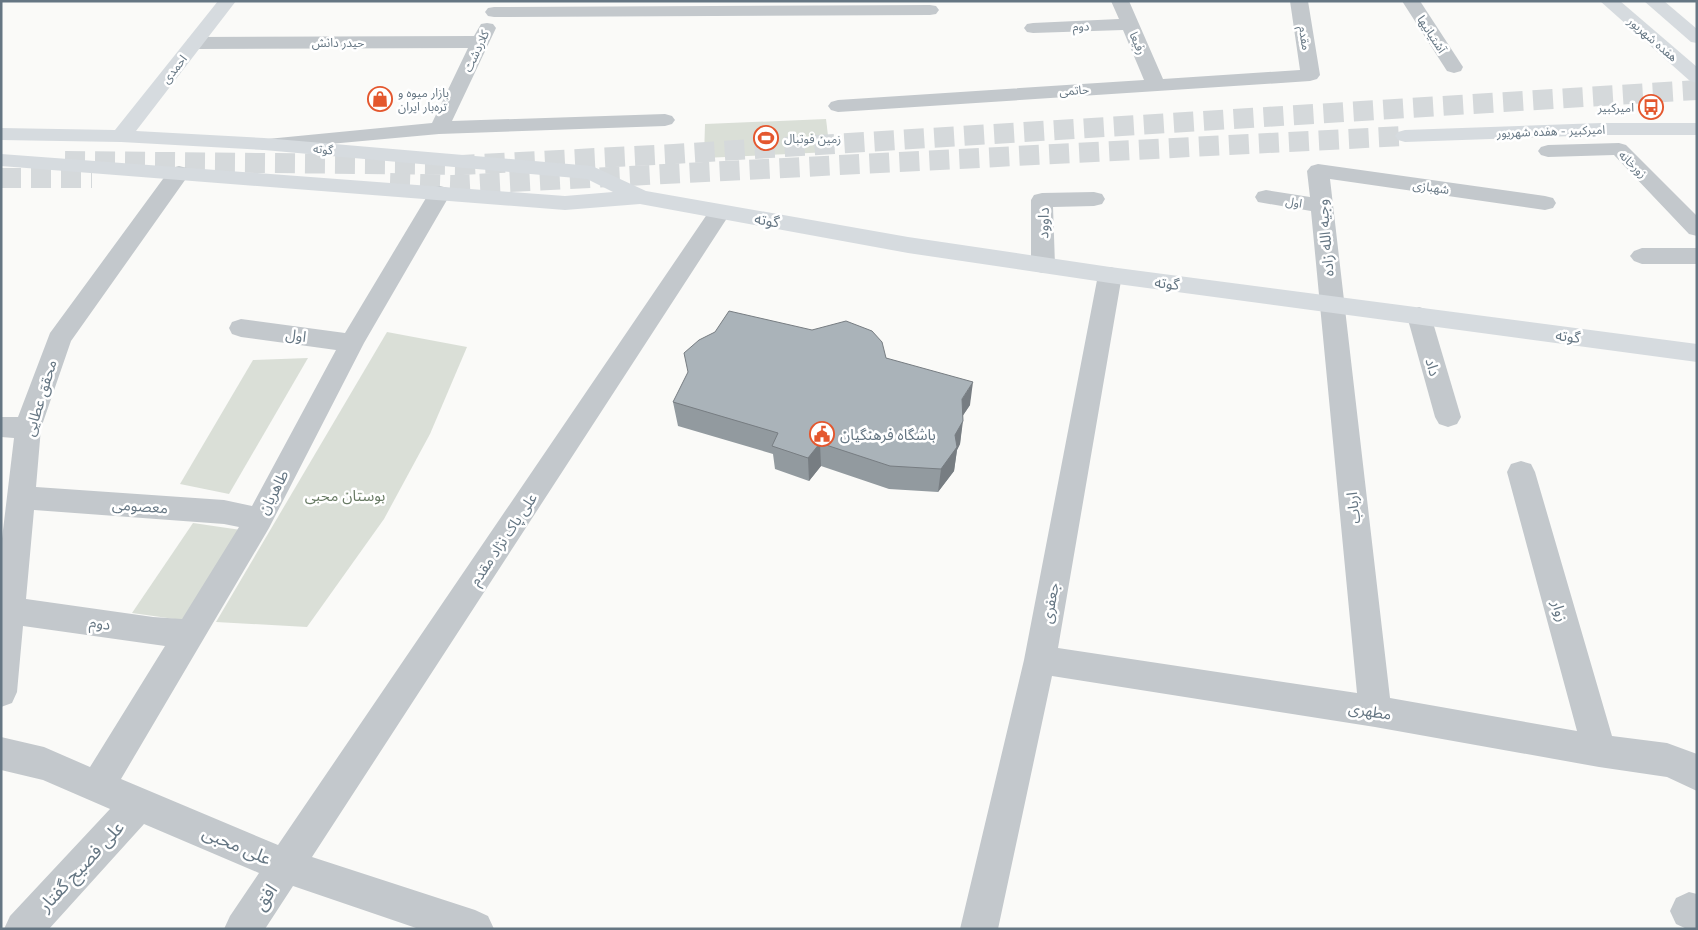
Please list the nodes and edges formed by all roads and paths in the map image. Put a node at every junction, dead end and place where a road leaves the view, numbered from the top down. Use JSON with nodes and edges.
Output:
{"nodes":[{"id":1,"x":227,"y":1,"type":"edge"},
{"id":2,"x":1120,"y":1,"type":"edge"},
{"id":3,"x":1299,"y":1,"type":"edge"},
{"id":4,"x":1411,"y":1,"type":"edge"},
{"id":5,"x":1609,"y":1,"type":"edge"},
{"id":6,"x":1653,"y":1,"type":"edge"},
{"id":7,"x":497,"y":6,"type":"edge"},
{"id":8,"x":930,"y":10,"type":"dead end"},
{"id":9,"x":1130,"y":24,"type":"junction"},
{"id":10,"x":1033,"y":28,"type":"dead end"},
{"id":11,"x":1697,"y":38,"type":"edge"},
{"id":12,"x":480,"y":42,"type":"junction"},
{"id":13,"x":195,"y":43,"type":"junction"},
{"id":14,"x":1454,"y":67,"type":"dead end"},
{"id":15,"x":1310,"y":75,"type":"joint"},
{"id":16,"x":1697,"y":78,"type":"edge"},
{"id":17,"x":1156,"y":85,"type":"junction"},
{"id":18,"x":838,"y":106,"type":"dead end"},
{"id":19,"x":666,"y":120,"type":"dead end"},
{"id":20,"x":439,"y":128,"type":"junction"},
{"id":21,"x":1697,"y":129,"type":"edge"},
{"id":22,"x":1,"y":134,"type":"edge"},
{"id":23,"x":84,"y":136,"type":"junction"},
{"id":24,"x":121,"y":136,"type":"junction"},
{"id":25,"x":1405,"y":136,"type":"tunnel mouth"},
{"id":26,"x":264,"y":144,"type":"junction"},
{"id":27,"x":1548,"y":151,"type":"dead end"},
{"id":28,"x":1,"y":160,"type":"edge"},
{"id":29,"x":58,"y":164,"type":"junction"},
{"id":30,"x":1318,"y":171,"type":"joint"},
{"id":31,"x":179,"y":173,"type":"junction"},
{"id":32,"x":440,"y":193,"type":"junction"},
{"id":33,"x":640,"y":196,"type":"junction"},
{"id":34,"x":1266,"y":197,"type":"dead end"},
{"id":35,"x":1094,"y":198,"type":"dead end"},
{"id":36,"x":1545,"y":203,"type":"dead end"},
{"id":37,"x":1322,"y":206,"type":"junction"},
{"id":38,"x":720,"y":212,"type":"junction"},
{"id":39,"x":1697,"y":229,"type":"edge"},
{"id":40,"x":1642,"y":256,"type":"dead end"},
{"id":41,"x":1697,"y":256,"type":"edge"},
{"id":42,"x":1043,"y":265,"type":"junction"},
{"id":43,"x":1110,"y":276,"type":"junction"},
{"id":44,"x":1331,"y":304,"type":"junction"},
{"id":45,"x":1419,"y":316,"type":"junction"},
{"id":46,"x":241,"y":328,"type":"dead end"},
{"id":47,"x":352,"y":343,"type":"junction"},
{"id":48,"x":1697,"y":352,"type":"edge"},
{"id":49,"x":1448,"y":417,"type":"dead end"},
{"id":50,"x":1,"y":427,"type":"edge"},
{"id":51,"x":28,"y":428,"type":"junction"},
{"id":52,"x":1521,"y":472,"type":"dead end"},
{"id":53,"x":22,"y":497,"type":"junction"},
{"id":54,"x":259,"y":520,"type":"junction"},
{"id":55,"x":10,"y":610,"type":"junction"},
{"id":56,"x":191,"y":634,"type":"junction"},
{"id":57,"x":1040,"y":660,"type":"junction"},
{"id":58,"x":1,"y":692,"type":"edge"},
{"id":59,"x":1375,"y":711,"type":"junction"},
{"id":60,"x":1599,"y":751,"type":"junction"},
{"id":61,"x":1,"y":753,"type":"edge"},
{"id":62,"x":1697,"y":774,"type":"edge"},
{"id":63,"x":98,"y":786,"type":"junction"},
{"id":64,"x":139,"y":804,"type":"junction"},
{"id":65,"x":286,"y":866,"type":"junction"},
{"id":66,"x":466,"y":927,"type":"edge"},
{"id":67,"x":23,"y":929,"type":"edge"},
{"id":68,"x":243,"y":929,"type":"edge"},
{"id":69,"x":979,"y":929,"type":"edge"}],
"edges":[{"from":1,"to":13,"type":"main road","name":"احمدی"},
{"from":2,"to":9,"type":"street","name":"رفیعا"},
{"from":3,"to":15,"type":"street","name":"مقدم"},
{"from":4,"to":14,"type":"street","name":"آشتیانیها"},
{"from":5,"to":16,"type":"main road","name":"هفده شهریور"},
{"from":6,"to":11,"type":"main road","name":"هفده شهریور"},
{"from":7,"to":8,"type":"street"},
{"from":7,"to":12,"type":"street","name":"کلاردشت"},
{"from":9,"to":10,"type":"street","name":"دوم"},
{"from":9,"to":17,"type":"street","name":"رفیعا"},
{"from":12,"to":13,"type":"street","name":"حیدر دانش"},
{"from":12,"to":20,"type":"street","name":"کلاردشت"},
{"from":13,"to":24,"type":"main road","name":"احمدی"},
{"from":15,"to":17,"type":"street","name":"حاتمی"},
{"from":17,"to":18,"type":"street","name":"حاتمی"},
{"from":19,"to":20,"type":"street"},
{"from":20,"to":26,"type":"street"},
{"from":21,"to":25,"type":"main road","name":"امیرکبیر - هفده شهریور"},
{"from":22,"to":23,"type":"main road","name":"گوته"},
{"from":23,"to":24,"type":"main road","name":"گوته"},
{"from":23,"to":29,"type":"main road"},
{"from":24,"to":26,"type":"main road","name":"گوته"},
{"from":26,"to":33,"type":"main road","name":"گوته"},
{"from":27,"to":39,"type":"street","name":"زورخانه"},
{"from":28,"to":29,"type":"main road","name":"گوته"},
{"from":29,"to":31,"type":"main road","name":"گوته"},
{"from":30,"to":36,"type":"street","name":"شهبازی"},
{"from":30,"to":37,"type":"street","name":"وجیه الله زاده"},
{"from":31,"to":32,"type":"main road","name":"گوته"},
{"from":31,"to":51,"type":"street","name":"محقق عطایی"},
{"from":32,"to":33,"type":"main road","name":"گوته"},
{"from":32,"to":47,"type":"street","name":"طاهریان"},
{"from":33,"to":38,"type":"main road","name":"گوته"},
{"from":34,"to":37,"type":"street","name":"اول"},
{"from":35,"to":42,"type":"street","name":"داوود"},
{"from":37,"to":44,"type":"street","name":"وجیه الله زاده"},
{"from":38,"to":42,"type":"main road","name":"گوته"},
{"from":38,"to":65,"type":"street","name":"علی پاک نژاد مقدم"},
{"from":40,"to":41,"type":"street"},
{"from":42,"to":43,"type":"main road","name":"گوته"},
{"from":43,"to":44,"type":"main road","name":"گوته"},
{"from":43,"to":57,"type":"street","name":"جعفری"},
{"from":44,"to":45,"type":"main road","name":"گوته"},
{"from":44,"to":59,"type":"street","name":"ارباب"},
{"from":45,"to":48,"type":"main road","name":"گوته"},
{"from":45,"to":49,"type":"street","name":"داد"},
{"from":46,"to":47,"type":"street","name":"اول"},
{"from":47,"to":54,"type":"street","name":"طاهریان"},
{"from":50,"to":51,"type":"street"},
{"from":51,"to":53,"type":"street","name":"محقق عطایی"},
{"from":52,"to":60,"type":"street","name":"زوار"},
{"from":53,"to":54,"type":"street","name":"معصومی"},
{"from":53,"to":55,"type":"street","name":"محقق عطایی"},
{"from":54,"to":56,"type":"street","name":"طاهریان"},
{"from":55,"to":56,"type":"street","name":"دوم"},
{"from":55,"to":58,"type":"street","name":"محقق عطایی"},
{"from":56,"to":63,"type":"street","name":"طاهریان"},
{"from":57,"to":59,"type":"street","name":"مطهری"},
{"from":57,"to":69,"type":"street","name":"جعفری"},
{"from":59,"to":60,"type":"street","name":"مطهری"},
{"from":60,"to":62,"type":"street","name":"مطهری"},
{"from":61,"to":63,"type":"street","name":"علی محبی"},
{"from":63,"to":64,"type":"street","name":"علی محبی"},
{"from":64,"to":65,"type":"street","name":"علی محبی"},
{"from":64,"to":67,"type":"street","name":"علی فصیح گفتار"},
{"from":65,"to":66,"type":"street","name":"علی محبی"},
{"from":65,"to":68,"type":"street","name":"افق"}]}
